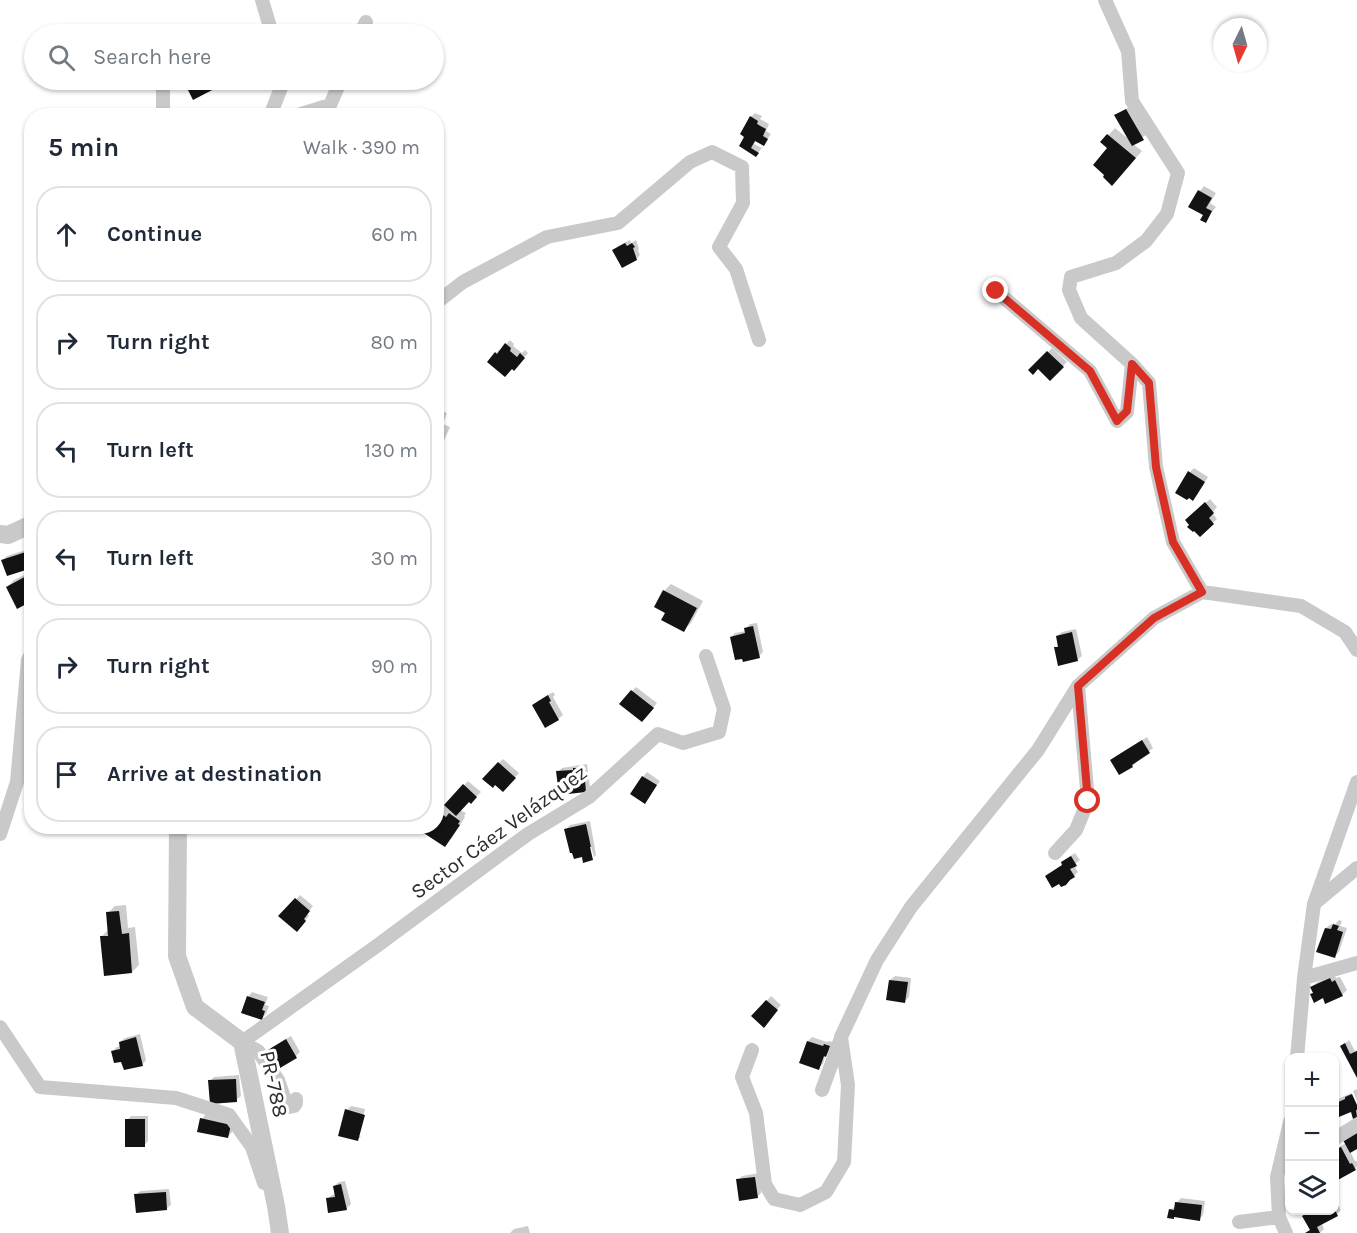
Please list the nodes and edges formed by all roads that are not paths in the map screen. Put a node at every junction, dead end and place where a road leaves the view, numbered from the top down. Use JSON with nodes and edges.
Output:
{"nodes":[{"id":1,"x":262,"y":0,"type":"edge"},
{"id":2,"x":1104,"y":0,"type":"edge"},
{"id":3,"x":269,"y":24,"type":"edge"},
{"id":4,"x":163,"y":90,"type":"edge"},
{"id":5,"x":280,"y":90,"type":"edge"},
{"id":6,"x":337,"y":90,"type":"edge"},
{"id":7,"x":162,"y":108,"type":"edge"},
{"id":8,"x":273,"y":108,"type":"edge"},
{"id":9,"x":320,"y":108,"type":"edge"},
{"id":10,"x":996,"y":291,"type":"dead end"},
{"id":11,"x":444,"y":297,"type":"edge"},
{"id":12,"x":759,"y":340,"type":"dead end"},
{"id":13,"x":1132,"y":364,"type":"junction"},
{"id":14,"x":24,"y":528,"type":"edge"},
{"id":15,"x":0,"y":534,"type":"edge"},
{"id":16,"x":1202,"y":592,"type":"junction"},
{"id":17,"x":1357,"y":650,"type":"edge"},
{"id":18,"x":706,"y":656,"type":"dead end"},
{"id":19,"x":1078,"y":686,"type":"junction"},
{"id":20,"x":24,"y":704,"type":"edge"},
{"id":21,"x":1357,"y":782,"type":"edge"},
{"id":22,"x":0,"y":834,"type":"edge"},
{"id":23,"x":178,"y":834,"type":"edge"},
{"id":24,"x":1054,"y":853,"type":"dead end"},
{"id":25,"x":1357,"y":868,"type":"edge"},
{"id":26,"x":1314,"y":904,"type":"junction"},
{"id":27,"x":1357,"y":963,"type":"edge"},
{"id":28,"x":1304,"y":978,"type":"junction"},
{"id":29,"x":0,"y":1027,"type":"edge"},
{"id":30,"x":842,"y":1037,"type":"junction"},
{"id":31,"x":242,"y":1042,"type":"junction"},
{"id":32,"x":752,"y":1050,"type":"dead end"},
{"id":33,"x":1297,"y":1053,"type":"edge"},
{"id":34,"x":822,"y":1090,"type":"dead end"},
{"id":35,"x":296,"y":1099,"type":"dead end"},
{"id":36,"x":1357,"y":1125,"type":"edge"},
{"id":37,"x":1339,"y":1136,"type":"edge"},
{"id":38,"x":1285,"y":1143,"type":"edge"},
{"id":39,"x":1285,"y":1172,"type":"edge"},
{"id":40,"x":1277,"y":1177,"type":"junction"},
{"id":41,"x":276,"y":1206,"type":"junction"},
{"id":42,"x":1279,"y":1217,"type":"junction"},
{"id":43,"x":1239,"y":1222,"type":"dead end"},
{"id":44,"x":280,"y":1233,"type":"edge"},
{"id":45,"x":1286,"y":1233,"type":"edge"}],
"edges":[{"from":1,"to":3,"type":"street"},
{"from":2,"to":13,"type":"street"},
{"from":4,"to":7,"type":"street"},
{"from":5,"to":8,"type":"street"},
{"from":6,"to":9,"type":"street"},
{"from":10,"to":13,"type":"street"},
{"from":11,"to":12,"type":"street"},
{"from":13,"to":16,"type":"street"},
{"from":14,"to":15,"type":"street"},
{"from":16,"to":17,"type":"street"},
{"from":16,"to":19,"type":"street"},
{"from":18,"to":31,"type":"street","name":"Sector Cáez Velázquez"},
{"from":19,"to":24,"type":"street"},
{"from":19,"to":30,"type":"street"},
{"from":20,"to":22,"type":"street"},
{"from":21,"to":26,"type":"street"},
{"from":23,"to":31,"type":"street","name":"PR-788","number":"PR-788"},
{"from":25,"to":26,"type":"street"},
{"from":26,"to":28,"type":"street"},
{"from":27,"to":28,"type":"street"},
{"from":28,"to":33,"type":"street"},
{"from":29,"to":41,"type":"street"},
{"from":30,"to":32,"type":"street"},
{"from":30,"to":34,"type":"street"},
{"from":31,"to":35,"type":"street"},
{"from":31,"to":41,"type":"street","name":"PR-788","number":"PR-788"},
{"from":36,"to":37,"type":"street"},
{"from":38,"to":40,"type":"street"},
{"from":39,"to":40,"type":"street"},
{"from":40,"to":42,"type":"street"},
{"from":41,"to":44,"type":"street","name":"PR-788","number":"PR-788"},
{"from":42,"to":43,"type":"street"},
{"from":42,"to":45,"type":"street"}]}
